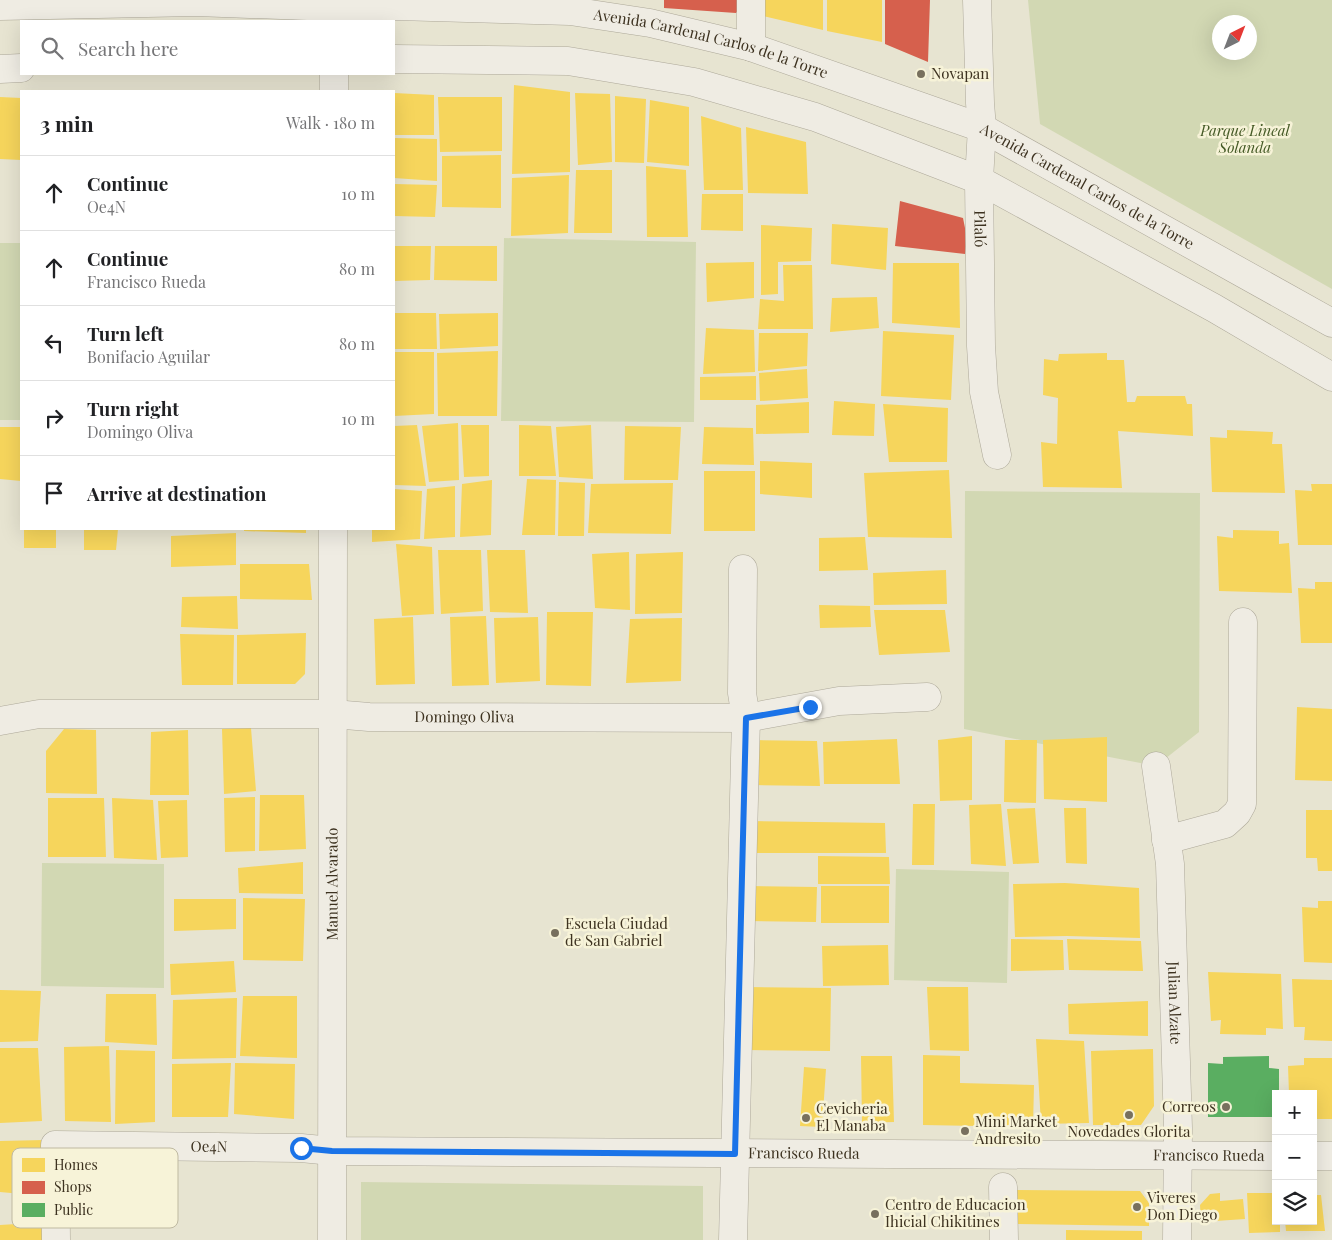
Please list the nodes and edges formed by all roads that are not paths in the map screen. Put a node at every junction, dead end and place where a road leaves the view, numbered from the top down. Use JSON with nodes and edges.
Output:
{"nodes":[{"id":1,"x":751,"y":0,"type":"edge"},
{"id":2,"x":977,"y":0,"type":"edge"},
{"id":3,"x":196,"y":1,"type":"edge"},
{"id":4,"x":397,"y":3,"type":"edge"},
{"id":5,"x":570,"y":5,"type":"edge"},
{"id":6,"x":0,"y":6,"type":"edge"},
{"id":7,"x":334,"y":14,"type":"edge"},
{"id":8,"x":751,"y":47,"type":"junction"},
{"id":9,"x":395,"y":59,"type":"edge"},
{"id":10,"x":20,"y":68,"type":"edge"},
{"id":11,"x":0,"y":69,"type":"edge"},
{"id":12,"x":334,"y":75,"type":"edge"},
{"id":13,"x":334,"y":90,"type":"edge"},
{"id":14,"x":982,"y":128,"type":"junction"},
{"id":15,"x":979,"y":180,"type":"junction"},
{"id":16,"x":1332,"y":323,"type":"edge"},
{"id":17,"x":1332,"y":377,"type":"edge"},
{"id":18,"x":997,"y":456,"type":"dead end"},
{"id":19,"x":333,"y":530,"type":"edge"},
{"id":20,"x":743,"y":569,"type":"dead end"},
{"id":21,"x":1243,"y":622,"type":"dead end"},
{"id":22,"x":927,"y":697,"type":"dead end"},
{"id":23,"x":333,"y":714,"type":"junction"},
{"id":24,"x":746,"y":718,"type":"junction"},
{"id":25,"x":0,"y":722,"type":"edge"},
{"id":26,"x":1156,"y":766,"type":"dead end"},
{"id":27,"x":1166,"y":840,"type":"junction"},
{"id":28,"x":54,"y":1148,"type":"edge"},
{"id":29,"x":332,"y":1151,"type":"junction"},
{"id":30,"x":735,"y":1154,"type":"junction"},
{"id":31,"x":1177,"y":1156,"type":"junction"},
{"id":32,"x":1272,"y":1156,"type":"edge"},
{"id":33,"x":1317,"y":1156,"type":"edge"},
{"id":34,"x":1332,"y":1156,"type":"edge"},
{"id":35,"x":1003,"y":1187,"type":"dead end"},
{"id":36,"x":332,"y":1240,"type":"edge"},
{"id":37,"x":733,"y":1240,"type":"edge"},
{"id":38,"x":1004,"y":1240,"type":"edge"},
{"id":39,"x":1177,"y":1240,"type":"edge"}],
"edges":[{"from":1,"to":8,"type":"street"},
{"from":2,"to":14,"type":"street","name":"Pilaló"},
{"from":3,"to":6,"type":"street","name":"Avenida Cardenal Carlos de la Torre"},
{"from":3,"to":7,"type":"street","name":"Avenida Cardenal Carlos de la Torre"},
{"from":4,"to":5,"type":"street","name":"Avenida Cardenal Carlos de la Torre"},
{"from":4,"to":7,"type":"street","name":"Avenida Cardenal Carlos de la Torre"},
{"from":5,"to":8,"type":"street","name":"Avenida Cardenal Carlos de la Torre"},
{"from":8,"to":14,"type":"street","name":"Avenida Cardenal Carlos de la Torre"},
{"from":9,"to":15,"type":"street"},
{"from":10,"to":11,"type":"street"},
{"from":12,"to":13,"type":"street"},
{"from":14,"to":15,"type":"street","name":"Pilaló"},
{"from":14,"to":16,"type":"street","name":"Avenida Cardenal Carlos de la Torre"},
{"from":15,"to":17,"type":"street"},
{"from":15,"to":18,"type":"street","name":"Pilaló"},
{"from":19,"to":23,"type":"street","name":"Manuel Alvarado"},
{"from":20,"to":24,"type":"street"},
{"from":21,"to":27,"type":"street"},
{"from":22,"to":24,"type":"street","name":"Domingo Oliva"},
{"from":23,"to":24,"type":"street","name":"Domingo Oliva"},
{"from":23,"to":25,"type":"street","name":"Domingo Oliva"},
{"from":23,"to":29,"type":"street","name":"Manuel Alvarado"},
{"from":24,"to":30,"type":"street"},
{"from":26,"to":27,"type":"street","name":"Julian Alzate"},
{"from":27,"to":31,"type":"street","name":"Julian Alzate"},
{"from":28,"to":29,"type":"street","name":"Oe4N"},
{"from":29,"to":30,"type":"street","name":"Francisco Rueda"},
{"from":29,"to":36,"type":"street","name":"Manuel Alvarado"},
{"from":30,"to":31,"type":"street","name":"Francisco Rueda"},
{"from":30,"to":37,"type":"street"},
{"from":31,"to":32,"type":"street","name":"Francisco Rueda"},
{"from":31,"to":39,"type":"street","name":"Julian Alzate"},
{"from":33,"to":34,"type":"street"},
{"from":35,"to":38,"type":"street"}]}
